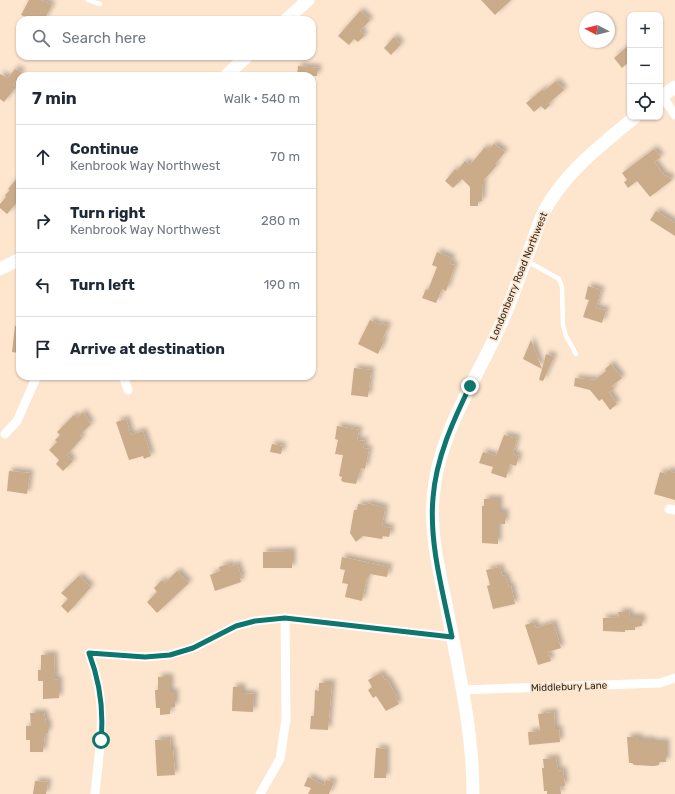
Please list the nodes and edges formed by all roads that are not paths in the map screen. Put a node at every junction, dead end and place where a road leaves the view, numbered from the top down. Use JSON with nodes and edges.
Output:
{"nodes":[{"id":1,"x":88,"y":0,"type":"edge"},
{"id":2,"x":308,"y":0,"type":"edge"},
{"id":3,"x":100,"y":4,"type":"dead end"},
{"id":4,"x":290,"y":16,"type":"edge"},
{"id":5,"x":243,"y":60,"type":"edge"},
{"id":6,"x":230,"y":72,"type":"edge"},
{"id":7,"x":675,"y":87,"type":"edge"},
{"id":8,"x":663,"y":96,"type":"edge"},
{"id":9,"x":663,"y":100,"type":"edge"},
{"id":10,"x":675,"y":115,"type":"edge"},
{"id":11,"x":631,"y":120,"type":"edge"},
{"id":12,"x":525,"y":260,"type":"junction"},
{"id":13,"x":16,"y":261,"type":"edge"},
{"id":14,"x":0,"y":269,"type":"edge"},
{"id":15,"x":576,"y":354,"type":"dead end"},
{"id":16,"x":35,"y":380,"type":"edge"},
{"id":17,"x":124,"y":380,"type":"edge"},
{"id":18,"x":128,"y":390,"type":"dead end"},
{"id":19,"x":5,"y":434,"type":"dead end"},
{"id":20,"x":285,"y":618,"type":"junction"},
{"id":21,"x":452,"y":637,"type":"junction"},
{"id":22,"x":675,"y":678,"type":"edge"},
{"id":23,"x":462,"y":690,"type":"junction"},
{"id":24,"x":95,"y":794,"type":"edge"},
{"id":25,"x":260,"y":794,"type":"edge"},
{"id":26,"x":473,"y":794,"type":"edge"}],
"edges":[{"from":1,"to":3,"type":"lane"},
{"from":2,"to":4,"type":"street"},
{"from":5,"to":6,"type":"street"},
{"from":7,"to":8,"type":"street"},
{"from":9,"to":10,"type":"street"},
{"from":11,"to":12,"type":"street","name":"Londonberry Road Northwest"},
{"from":12,"to":15,"type":"lane"},
{"from":12,"to":21,"type":"street","name":"Londonberry Road Northwest"},
{"from":13,"to":14,"type":"street"},
{"from":16,"to":19,"type":"street"},
{"from":17,"to":18,"type":"street"},
{"from":20,"to":21,"type":"street"},
{"from":20,"to":24,"type":"street"},
{"from":20,"to":25,"type":"street"},
{"from":21,"to":23,"type":"street","name":"Londonberry Road Northwest"},
{"from":22,"to":23,"type":"street","name":"Middlebury Lane"},
{"from":23,"to":26,"type":"street","name":"Londonberry Road Northwest"}]}
